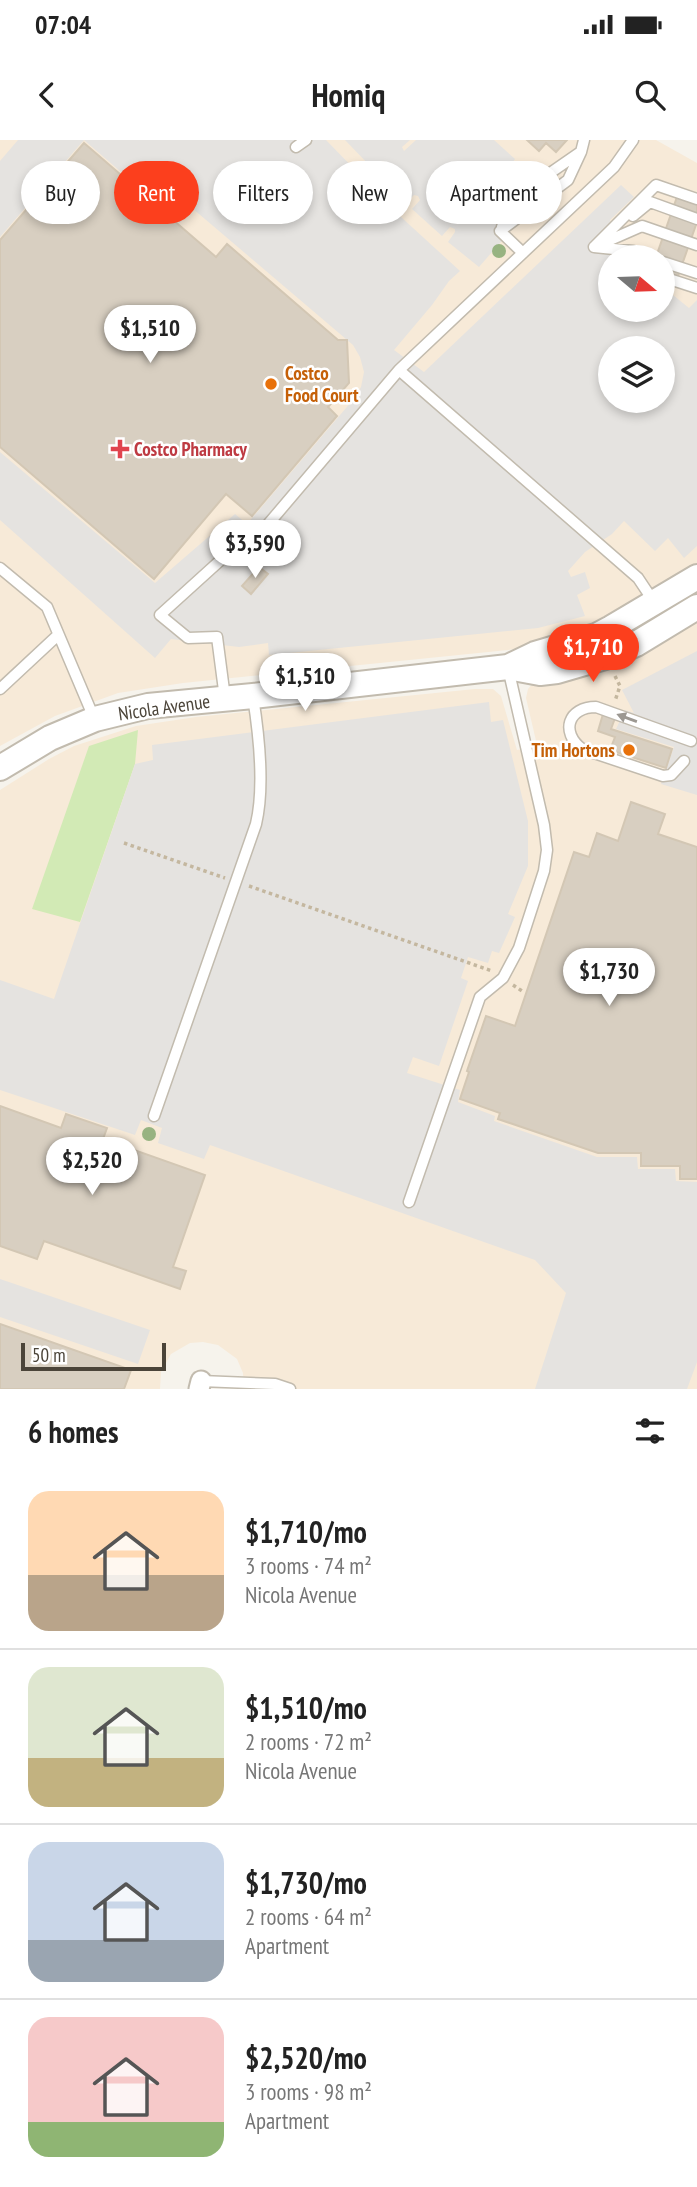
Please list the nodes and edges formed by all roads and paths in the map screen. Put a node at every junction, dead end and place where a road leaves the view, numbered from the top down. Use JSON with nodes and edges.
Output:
{"nodes":[{"id":1,"x":306,"y":140,"type":"edge"},
{"id":2,"x":583,"y":140,"type":"edge"},
{"id":3,"x":633,"y":140,"type":"edge"},
{"id":4,"x":296,"y":147,"type":"dead end"},
{"id":5,"x":581,"y":152,"type":"junction"},
{"id":6,"x":697,"y":199,"type":"edge"},
{"id":7,"x":697,"y":219,"type":"edge"},
{"id":8,"x":500,"y":231,"type":"junction"},
{"id":9,"x":697,"y":245,"type":"edge"},
{"id":10,"x":594,"y":247,"type":"junction"},
{"id":11,"x":598,"y":247,"type":"edge"},
{"id":12,"x":598,"y":249,"type":"edge"},
{"id":13,"x":523,"y":253,"type":"junction"},
{"id":14,"x":676,"y":266,"type":"edge"},
{"id":15,"x":697,"y":273,"type":"edge"},
{"id":16,"x":676,"y":281,"type":"edge"},
{"id":17,"x":697,"y":288,"type":"edge"},
{"id":18,"x":399,"y":370,"type":"junction"},
{"id":19,"x":0,"y":568,"type":"edge"},
{"id":20,"x":697,"y":577,"type":"edge"},
{"id":21,"x":697,"y":589,"type":"edge"},
{"id":22,"x":652,"y":604,"type":"junction"},
{"id":23,"x":697,"y":607,"type":"edge"},
{"id":24,"x":665,"y":628,"type":"junction"},
{"id":25,"x":58,"y":635,"type":"junction"},
{"id":26,"x":508,"y":667,"type":"junction"},
{"id":27,"x":570,"y":667,"type":"junction"},
{"id":28,"x":615,"y":675,"type":"dead end"},
{"id":29,"x":0,"y":689,"type":"edge"},
{"id":30,"x":253,"y":696,"type":"junction"},
{"id":31,"x":225,"y":699,"type":"junction"},
{"id":32,"x":611,"y":712,"type":"junction"},
{"id":33,"x":94,"y":719,"type":"junction"},
{"id":34,"x":691,"y":741,"type":"dead end"},
{"id":35,"x":684,"y":761,"type":"dead end"},
{"id":36,"x":0,"y":768,"type":"edge"},
{"id":37,"x":124,"y":844,"type":"dead end"},
{"id":38,"x":236,"y":882,"type":"junction"},
{"id":39,"x":503,"y":978,"type":"junction"},
{"id":40,"x":522,"y":991,"type":"dead end"},
{"id":41,"x":154,"y":1116,"type":"dead end"},
{"id":42,"x":409,"y":1202,"type":"dead end"},
{"id":43,"x":200,"y":1385,"type":"edge"},
{"id":44,"x":290,"y":1389,"type":"edge"}],
"edges":[{"from":1,"to":4,"type":"lane"},
{"from":2,"to":5,"type":"lane"},
{"from":3,"to":13,"type":"lane"},
{"from":5,"to":8,"type":"lane"},
{"from":5,"to":8,"type":"lane"},
{"from":6,"to":10,"type":"lane"},
{"from":7,"to":10,"type":"lane"},
{"from":8,"to":13,"type":"lane"},
{"from":9,"to":10,"type":"lane"},
{"from":10,"to":11,"type":"lane"},
{"from":10,"to":12,"type":"lane"},
{"from":13,"to":18,"type":"lane"},
{"from":14,"to":15,"type":"lane"},
{"from":16,"to":17,"type":"lane"},
{"from":18,"to":22,"type":"lane"},
{"from":18,"to":31,"type":"lane"},
{"from":19,"to":25,"type":"lane"},
{"from":20,"to":22,"type":"street","name":"Nicola Avenue"},
{"from":21,"to":24,"type":"street"},
{"from":22,"to":26,"type":"street","name":"Nicola Avenue"},
{"from":22,"to":27,"type":"street"},
{"from":23,"to":24,"type":"street","name":"Nicola Avenue"},
{"from":24,"to":27,"type":"street","name":"Nicola Avenue"},
{"from":25,"to":29,"type":"lane"},
{"from":25,"to":33,"type":"lane"},
{"from":26,"to":27,"type":"street","name":"Nicola Avenue"},
{"from":26,"to":30,"type":"street","name":"Nicola Avenue"},
{"from":26,"to":39,"type":"lane"},
{"from":28,"to":32,"type":"path"},
{"from":30,"to":31,"type":"street","name":"Nicola Avenue"},
{"from":30,"to":38,"type":"lane"},
{"from":31,"to":33,"type":"street","name":"Nicola Avenue"},
{"from":34,"to":32,"type":"lane","one_way":true},
{"from":32,"to":35,"type":"lane"},
{"from":33,"to":36,"type":"street","name":"Nicola Avenue"},
{"from":37,"to":38,"type":"path"},
{"from":38,"to":39,"type":"path"},
{"from":38,"to":41,"type":"lane"},
{"from":39,"to":40,"type":"path"},
{"from":39,"to":42,"type":"lane"},
{"from":43,"to":44,"type":"lane"}]}
